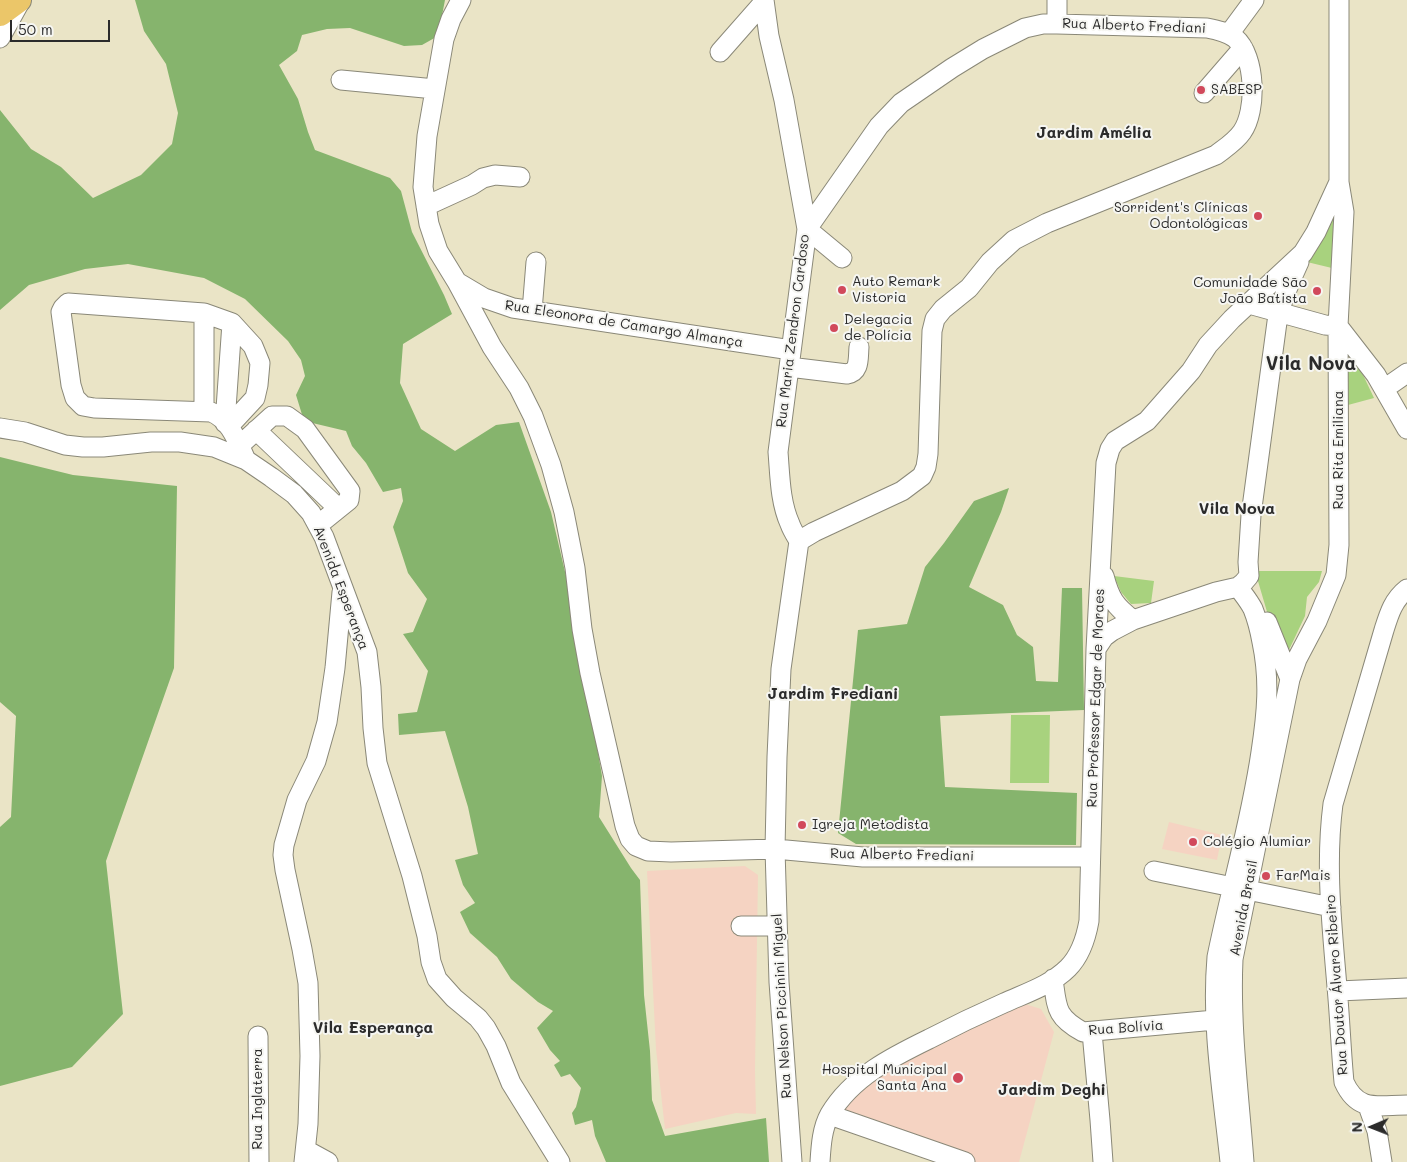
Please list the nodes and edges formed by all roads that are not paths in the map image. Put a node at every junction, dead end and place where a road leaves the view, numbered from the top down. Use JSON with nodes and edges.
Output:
{"nodes":[{"id":1,"x":20,"y":0,"type":"edge"},
{"id":2,"x":461,"y":0,"type":"edge"},
{"id":3,"x":1057,"y":0,"type":"edge"},
{"id":4,"x":1254,"y":0,"type":"edge"},
{"id":5,"x":1339,"y":0,"type":"edge"},
{"id":6,"x":764,"y":1,"type":"edge"},
{"id":7,"x":0,"y":14,"type":"edge"},
{"id":8,"x":1057,"y":24,"type":"junction"},
{"id":9,"x":1229,"y":34,"type":"junction"},
{"id":10,"x":0,"y":38,"type":"edge"},
{"id":11,"x":1243,"y":48,"type":"junction"},
{"id":12,"x":720,"y":52,"type":"dead end"},
{"id":13,"x":341,"y":80,"type":"dead end"},
{"id":14,"x":435,"y":89,"type":"junction"},
{"id":15,"x":1204,"y":93,"type":"dead end"},
{"id":16,"x":520,"y":176,"type":"dead end"},
{"id":17,"x":1339,"y":182,"type":"junction"},
{"id":18,"x":426,"y":206,"type":"junction"},
{"id":19,"x":806,"y":229,"type":"junction"},
{"id":20,"x":1303,"y":253,"type":"junction"},
{"id":21,"x":842,"y":258,"type":"dead end"},
{"id":22,"x":536,"y":262,"type":"dead end"},
{"id":23,"x":457,"y":282,"type":"junction"},
{"id":24,"x":1249,"y":304,"type":"junction"},
{"id":25,"x":532,"y":311,"type":"junction"},
{"id":26,"x":1279,"y":312,"type":"junction"},
{"id":27,"x":204,"y":313,"type":"junction"},
{"id":28,"x":232,"y":322,"type":"junction"},
{"id":29,"x":1338,"y":326,"type":"junction"},
{"id":30,"x":859,"y":347,"type":"dead end"},
{"id":31,"x":790,"y":359,"type":"junction"},
{"id":32,"x":1407,"y":374,"type":"edge"},
{"id":33,"x":1384,"y":389,"type":"junction"},
{"id":34,"x":204,"y":411,"type":"junction"},
{"id":35,"x":227,"y":425,"type":"junction"},
{"id":36,"x":0,"y":428,"type":"edge"},
{"id":37,"x":256,"y":430,"type":"junction"},
{"id":38,"x":1407,"y":430,"type":"edge"},
{"id":39,"x":243,"y":453,"type":"junction"},
{"id":40,"x":338,"y":508,"type":"junction"},
{"id":41,"x":318,"y":525,"type":"junction"},
{"id":42,"x":799,"y":541,"type":"junction"},
{"id":43,"x":1101,"y":566,"type":"junction"},
{"id":44,"x":1243,"y":581,"type":"junction"},
{"id":45,"x":342,"y":588,"type":"junction"},
{"id":46,"x":1407,"y":589,"type":"edge"},
{"id":47,"x":1134,"y":620,"type":"junction"},
{"id":48,"x":1096,"y":649,"type":"junction"},
{"id":49,"x":1290,"y":679,"type":"junction"},
{"id":50,"x":1262,"y":791,"type":"junction"},
{"id":51,"x":775,"y":849,"type":"junction"},
{"id":52,"x":1090,"y":857,"type":"junction"},
{"id":53,"x":1154,"y":871,"type":"dead end"},
{"id":54,"x":1240,"y":889,"type":"junction"},
{"id":55,"x":1331,"y":907,"type":"junction"},
{"id":56,"x":741,"y":926,"type":"dead end"},
{"id":57,"x":777,"y":926,"type":"junction"},
{"id":58,"x":1053,"y":979,"type":"junction"},
{"id":59,"x":1407,"y":988,"type":"edge"},
{"id":60,"x":1338,"y":990,"type":"junction"},
{"id":61,"x":1215,"y":1020,"type":"junction"},
{"id":62,"x":1234,"y":1021,"type":"junction"},
{"id":63,"x":1092,"y":1032,"type":"junction"},
{"id":64,"x":258,"y":1036,"type":"dead end"},
{"id":65,"x":1407,"y":1105,"type":"edge"},
{"id":66,"x":1368,"y":1106,"type":"junction"},
{"id":67,"x":830,"y":1114,"type":"junction"},
{"id":68,"x":305,"y":1156,"type":"edge"},
{"id":69,"x":259,"y":1162,"type":"edge"},
{"id":70,"x":328,"y":1162,"type":"edge"},
{"id":71,"x":560,"y":1162,"type":"edge"},
{"id":72,"x":792,"y":1162,"type":"edge"},
{"id":73,"x":820,"y":1162,"type":"edge"},
{"id":74,"x":965,"y":1162,"type":"edge"},
{"id":75,"x":1102,"y":1162,"type":"edge"},
{"id":76,"x":1230,"y":1162,"type":"edge"},
{"id":77,"x":1244,"y":1162,"type":"edge"},
{"id":78,"x":1382,"y":1162,"type":"edge"}],
"edges":[{"from":1,"to":7,"type":"main road"},
{"from":1,"to":10,"type":"street"},
{"from":2,"to":14,"type":"street","name":"Rua Eleonora de Camargo Almança"},
{"from":3,"to":8,"type":"street"},
{"from":4,"to":9,"type":"street"},
{"from":5,"to":17,"type":"street","name":"Rua Rita Emiliana"},
{"from":6,"to":12,"type":"street"},
{"from":6,"to":19,"type":"street","name":"Rua Maria Zendron Cardoso"},
{"from":8,"to":9,"type":"street","name":"Rua Alberto Frediani"},
{"from":8,"to":19,"type":"street","name":"Rua Alberto Frediani"},
{"from":9,"to":11,"type":"street"},
{"from":11,"to":15,"type":"street"},
{"from":11,"to":42,"type":"street"},
{"from":13,"to":14,"type":"street"},
{"from":14,"to":18,"type":"street","name":"Rua Eleonora de Camargo Almança"},
{"from":16,"to":18,"type":"street"},
{"from":17,"to":20,"type":"street","name":"Rua Professor Edgar de Moraes"},
{"from":17,"to":29,"type":"street","name":"Rua Rita Emiliana"},
{"from":18,"to":23,"type":"street","name":"Rua Eleonora de Camargo Almança"},
{"from":19,"to":21,"type":"street"},
{"from":19,"to":31,"type":"street","name":"Rua Maria Zendron Cardoso"},
{"from":20,"to":24,"type":"street","name":"Rua Professor Edgar de Moraes"},
{"from":20,"to":26,"type":"street"},
{"from":22,"to":25,"type":"street"},
{"from":23,"to":25,"type":"street","name":"Rua Eleonora de Camargo Almança"},
{"from":23,"to":51,"type":"street","name":"Rua Alberto Frediani"},
{"from":24,"to":26,"type":"street"},
{"from":24,"to":43,"type":"street","name":"Rua Professor Edgar de Moraes"},
{"from":25,"to":31,"type":"street","name":"Rua Eleonora de Camargo Almança"},
{"from":26,"to":29,"type":"street"},
{"from":26,"to":44,"type":"street"},
{"from":27,"to":28,"type":"street"},
{"from":27,"to":34,"type":"street"},
{"from":27,"to":34,"type":"street"},
{"from":28,"to":35,"type":"street"},
{"from":28,"to":35,"type":"street"},
{"from":29,"to":33,"type":"street"},
{"from":29,"to":49,"type":"street","name":"Rua Rita Emiliana"},
{"from":30,"to":31,"type":"street","name":"Rua Eleonora de Camargo Almança"},
{"from":31,"to":42,"type":"street","name":"Rua Maria Zendron Cardoso"},
{"from":32,"to":33,"type":"street"},
{"from":33,"to":38,"type":"street"},
{"from":34,"to":35,"type":"street"},
{"from":35,"to":39,"type":"street"},
{"from":36,"to":39,"type":"street","name":"Avenida Esperança"},
{"from":37,"to":39,"type":"street"},
{"from":37,"to":40,"type":"street"},
{"from":37,"to":40,"type":"street"},
{"from":39,"to":41,"type":"street","name":"Avenida Esperança"},
{"from":40,"to":41,"type":"street"},
{"from":41,"to":45,"type":"street","name":"Avenida Esperança"},
{"from":42,"to":51,"type":"street"},
{"from":43,"to":47,"type":"street"},
{"from":43,"to":48,"type":"street","name":"Rua Professor Edgar de Moraes"},
{"from":44,"to":47,"type":"street"},
{"from":44,"to":49,"type":"street"},
{"from":44,"to":50,"type":"street","name":"Avenida Brasil"},
{"from":45,"to":68,"type":"street"},
{"from":45,"to":71,"type":"street","name":"Avenida Esperança"},
{"from":46,"to":55,"type":"street","name":"Rua Doutor Álvaro Ribeiro"},
{"from":47,"to":48,"type":"street"},
{"from":48,"to":52,"type":"street","name":"Rua Professor Edgar de Moraes"},
{"from":49,"to":50,"type":"street","name":"Avenida Brasil"},
{"from":50,"to":54,"type":"street","name":"Avenida Brasil"},
{"from":51,"to":52,"type":"street","name":"Rua Alberto Frediani"},
{"from":51,"to":57,"type":"street","name":"Rua Nelson Piccinini Miguel"},
{"from":52,"to":58,"type":"street","name":"Rua Professor Edgar de Moraes"},
{"from":53,"to":54,"type":"street"},
{"from":54,"to":55,"type":"street"},
{"from":54,"to":61,"type":"street","name":"Avenida Brasil"},
{"from":54,"to":62,"type":"street","name":"Avenida Brasil"},
{"from":55,"to":60,"type":"street","name":"Rua Doutor Álvaro Ribeiro"},
{"from":56,"to":57,"type":"street"},
{"from":57,"to":72,"type":"street","name":"Rua Nelson Piccinini Miguel"},
{"from":58,"to":63,"type":"street","name":"Rua Bolívia"},
{"from":58,"to":67,"type":"street","name":"Rua Professor Edgar de Moraes"},
{"from":59,"to":60,"type":"street"},
{"from":60,"to":66,"type":"street","name":"Rua Doutor Álvaro Ribeiro"},
{"from":61,"to":62,"type":"street","name":"Rua Bolívia"},
{"from":61,"to":63,"type":"street","name":"Rua Bolívia"},
{"from":61,"to":76,"type":"street","name":"Avenida Brasil"},
{"from":62,"to":77,"type":"street","name":"Avenida Brasil"},
{"from":63,"to":75,"type":"street"},
{"from":64,"to":69,"type":"street","name":"Rua Inglaterra"},
{"from":65,"to":66,"type":"street"},
{"from":66,"to":78,"type":"street"},
{"from":67,"to":73,"type":"street","name":"Rua Professor Edgar de Moraes"},
{"from":67,"to":74,"type":"street"},
{"from":68,"to":70,"type":"street"}]}
